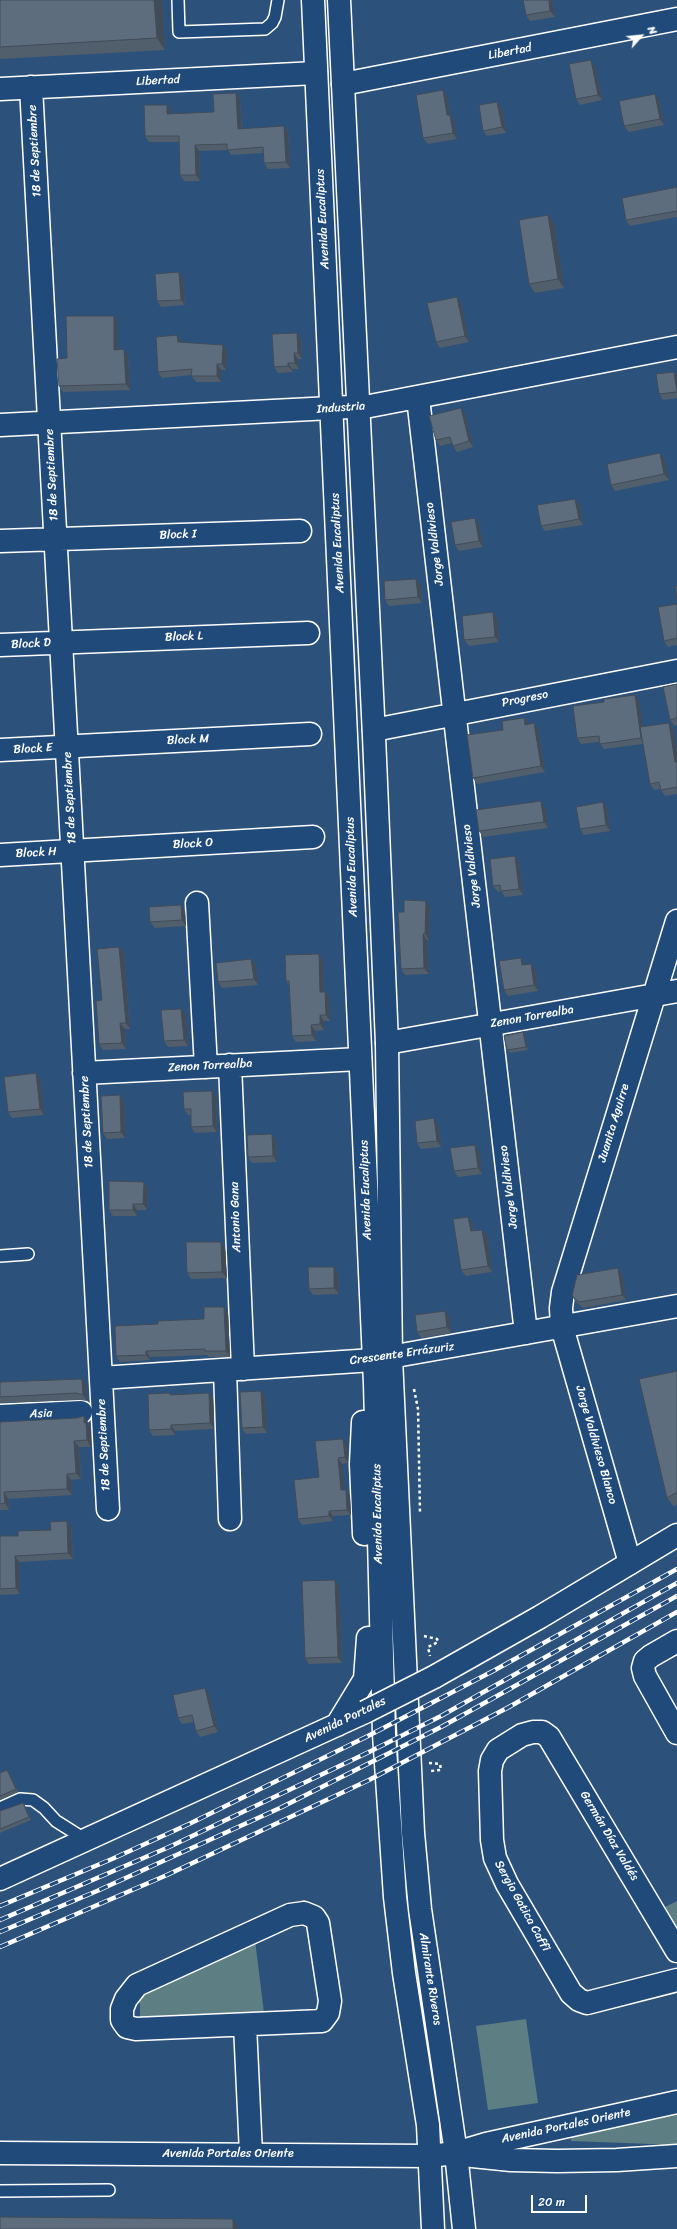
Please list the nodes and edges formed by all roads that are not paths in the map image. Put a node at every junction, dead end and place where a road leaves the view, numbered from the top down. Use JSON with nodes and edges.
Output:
{"nodes":[{"id":1,"x":178,"y":0,"type":"edge"},
{"id":2,"x":278,"y":0,"type":"edge"},
{"id":3,"x":313,"y":0,"type":"edge"},
{"id":4,"x":339,"y":0,"type":"edge"},
{"id":5,"x":677,"y":19,"type":"edge"},
{"id":6,"x":316,"y":73,"type":"junction"},
{"id":7,"x":343,"y":84,"type":"junction"},
{"id":8,"x":32,"y":87,"type":"junction"},
{"id":9,"x":0,"y":89,"type":"edge"},
{"id":10,"x":677,"y":347,"type":"edge"},
{"id":11,"x":418,"y":398,"type":"junction"},
{"id":12,"x":358,"y":407,"type":"junction"},
{"id":13,"x":332,"y":410,"type":"junction"},
{"id":14,"x":50,"y":423,"type":"junction"},
{"id":15,"x":0,"y":425,"type":"edge"},
{"id":16,"x":300,"y":531,"type":"dead end"},
{"id":17,"x":56,"y":538,"type":"junction"},
{"id":18,"x":0,"y":541,"type":"edge"},
{"id":19,"x":308,"y":633,"type":"dead end"},
{"id":20,"x":61,"y":642,"type":"junction"},
{"id":21,"x":0,"y":645,"type":"edge"},
{"id":22,"x":677,"y":671,"type":"edge"},
{"id":23,"x":454,"y":712,"type":"junction"},
{"id":24,"x":374,"y":730,"type":"junction"},
{"id":25,"x":310,"y":734,"type":"dead end"},
{"id":26,"x":67,"y":747,"type":"junction"},
{"id":27,"x":0,"y":750,"type":"edge"},
{"id":28,"x":313,"y":837,"type":"dead end"},
{"id":29,"x":72,"y":851,"type":"junction"},
{"id":30,"x":0,"y":855,"type":"edge"},
{"id":31,"x":197,"y":903,"type":"dead end"},
{"id":32,"x":677,"y":921,"type":"edge"},
{"id":33,"x":677,"y":991,"type":"edge"},
{"id":34,"x":653,"y":996,"type":"junction"},
{"id":35,"x":490,"y":1024,"type":"junction"},
{"id":36,"x":386,"y":1043,"type":"junction"},
{"id":37,"x":360,"y":1059,"type":"junction"},
{"id":38,"x":230,"y":1065,"type":"junction"},
{"id":39,"x":206,"y":1067,"type":"junction"},
{"id":40,"x":84,"y":1073,"type":"junction"},
{"id":41,"x":28,"y":1254,"type":"dead end"},
{"id":42,"x":0,"y":1256,"type":"edge"},
{"id":43,"x":677,"y":1306,"type":"edge"},
{"id":44,"x":562,"y":1327,"type":"junction"},
{"id":45,"x":526,"y":1333,"type":"junction"},
{"id":46,"x":382,"y":1359,"type":"junction"},
{"id":47,"x":234,"y":1370,"type":"junction"},
{"id":48,"x":101,"y":1378,"type":"junction"},
{"id":49,"x":375,"y":1383,"type":"junction"},
{"id":50,"x":81,"y":1412,"type":"dead end"},
{"id":51,"x":0,"y":1416,"type":"edge"},
{"id":52,"x":108,"y":1509,"type":"dead end"},
{"id":53,"x":230,"y":1518,"type":"dead end"},
{"id":54,"x":677,"y":1535,"type":"edge"},
{"id":55,"x":630,"y":1563,"type":"junction"},
{"id":56,"x":677,"y":1641,"type":"edge"},
{"id":57,"x":337,"y":1725,"type":"junction"},
{"id":58,"x":409,"y":1728,"type":"joint"},
{"id":59,"x":534,"y":1732,"type":"joint"},
{"id":60,"x":677,"y":1733,"type":"edge"},
{"id":61,"x":384,"y":1734,"type":"joint"},
{"id":62,"x":0,"y":1808,"type":"edge"},
{"id":63,"x":87,"y":1840,"type":"junction"},
{"id":64,"x":0,"y":1879,"type":"edge"},
{"id":65,"x":677,"y":1951,"type":"edge"},
{"id":66,"x":677,"y":1980,"type":"edge"},
{"id":67,"x":245,"y":2025,"type":"junction"},
{"id":68,"x":677,"y":2102,"type":"edge"},
{"id":69,"x":557,"y":2129,"type":"junction"},
{"id":70,"x":0,"y":2153,"type":"edge"},
{"id":71,"x":456,"y":2153,"type":"junction"},
{"id":72,"x":251,"y":2154,"type":"junction"},
{"id":73,"x":429,"y":2156,"type":"junction"},
{"id":74,"x":677,"y":2156,"type":"edge"},
{"id":75,"x":557,"y":2161,"type":"junction"},
{"id":76,"x":109,"y":2190,"type":"dead end"},
{"id":77,"x":0,"y":2191,"type":"edge"},
{"id":78,"x":433,"y":2229,"type":"edge"},
{"id":79,"x":464,"y":2229,"type":"edge"}],
"edges":[{"from":1,"to":2,"type":"lane"},
{"from":3,"to":6,"type":"street","name":"Avenida Eucaliptus"},
{"from":4,"to":7,"type":"street","name":"Avenida Eucaliptus"},
{"from":5,"to":7,"type":"street","name":"Libertad"},
{"from":6,"to":8,"type":"street","name":"Libertad"},
{"from":6,"to":13,"type":"street","name":"Avenida Eucaliptus"},
{"from":7,"to":12,"type":"street","name":"Avenida Eucaliptus"},
{"from":8,"to":9,"type":"street","name":"Libertad"},
{"from":8,"to":14,"type":"street","name":"18 de Septiembre"},
{"from":10,"to":11,"type":"street","name":"Industria"},
{"from":11,"to":12,"type":"street","name":"Industria"},
{"from":11,"to":23,"type":"street","name":"Jorge Valdivieso"},
{"from":12,"to":13,"type":"street","name":"Industria"},
{"from":12,"to":24,"type":"street","name":"Avenida Eucaliptus"},
{"from":13,"to":14,"type":"street","name":"Industria"},
{"from":13,"to":37,"type":"street","name":"Avenida Eucaliptus"},
{"from":14,"to":15,"type":"street","name":"Industria"},
{"from":14,"to":17,"type":"street","name":"18 de Septiembre"},
{"from":16,"to":17,"type":"street","name":"Block I"},
{"from":17,"to":18,"type":"street","name":"Block I"},
{"from":17,"to":20,"type":"street","name":"18 de Septiembre"},
{"from":19,"to":20,"type":"street","name":"Block L"},
{"from":20,"to":21,"type":"street","name":"Block D"},
{"from":20,"to":26,"type":"street","name":"18 de Septiembre"},
{"from":22,"to":23,"type":"street","name":"Progreso"},
{"from":23,"to":24,"type":"street","name":"Progreso"},
{"from":23,"to":35,"type":"street","name":"Jorge Valdivieso"},
{"from":24,"to":36,"type":"street","name":"Avenida Eucaliptus"},
{"from":25,"to":26,"type":"street","name":"Block M"},
{"from":26,"to":27,"type":"street","name":"Block E"},
{"from":26,"to":29,"type":"street","name":"18 de Septiembre"},
{"from":28,"to":29,"type":"street","name":"Block O"},
{"from":29,"to":30,"type":"street","name":"Block H"},
{"from":29,"to":40,"type":"street","name":"18 de Septiembre"},
{"from":31,"to":39,"type":"street"},
{"from":32,"to":34,"type":"street","name":"Juanita Aguirre"},
{"from":33,"to":34,"type":"street","name":"Zenon Torrealba"},
{"from":34,"to":35,"type":"street","name":"Zenon Torrealba"},
{"from":34,"to":44,"type":"street","name":"Juanita Aguirre"},
{"from":35,"to":36,"type":"street","name":"Zenon Torrealba"},
{"from":35,"to":45,"type":"street","name":"Jorge Valdivieso"},
{"from":36,"to":46,"type":"street","name":"Avenida Eucaliptus"},
{"from":37,"to":38,"type":"street","name":"Zenon Torrealba"},
{"from":37,"to":46,"type":"street","name":"Avenida Eucaliptus"},
{"from":38,"to":39,"type":"street","name":"Zenon Torrealba"},
{"from":38,"to":47,"type":"street","name":"Antonio Gana"},
{"from":39,"to":40,"type":"street","name":"Zenon Torrealba"},
{"from":40,"to":48,"type":"street","name":"18 de Septiembre"},
{"from":41,"to":42,"type":"lane"},
{"from":43,"to":44,"type":"street","name":"Crescente Errázuriz"},
{"from":44,"to":45,"type":"street","name":"Crescente Errázuriz"},
{"from":44,"to":55,"type":"street","name":"Jorge Valdivieso Blanco"},
{"from":45,"to":46,"type":"street","name":"Crescente Errázuriz"},
{"from":46,"to":47,"type":"street","name":"Crescente Errázuriz"},
{"from":46,"to":49,"type":"street","name":"Avenida Eucaliptus"},
{"from":46,"to":58,"type":"street","name":"Avenida Eucaliptus"},
{"from":47,"to":48,"type":"street","name":"Crescente Errázuriz"},
{"from":47,"to":53,"type":"street","name":"Antonio Gana"},
{"from":48,"to":52,"type":"street","name":"18 de Septiembre"},
{"from":49,"to":57,"type":"street"},
{"from":49,"to":61,"type":"street","name":"Avenida Eucaliptus"},
{"from":50,"to":51,"type":"street","name":"Asia"},
{"from":54,"to":55,"type":"street","name":"Avenida Portales"},
{"from":55,"to":57,"type":"street","name":"Avenida Portales","bridge":true},
{"from":56,"to":60,"type":"street"},
{"from":57,"to":63,"type":"street","name":"Avenida Portales"},
{"from":58,"to":71,"type":"street","name":"Almirante Riveros"},
{"from":59,"to":65,"type":"street","name":"Germán Díaz Valdés"},
{"from":59,"to":66,"type":"street","name":"Sergio Gatica Caffi"},
{"from":61,"to":73,"type":"street","name":"Almirante Riveros"},
{"from":62,"to":63,"type":"lane"},
{"from":63,"to":64,"type":"street","name":"Avenida Portales"},
{"from":67,"to":67,"type":"street"},
{"from":67,"to":72,"type":"street"},
{"from":68,"to":69,"type":"street","name":"Avenida Portales Oriente"},
{"from":69,"to":71,"type":"street","name":"Avenida Portales Oriente"},
{"from":69,"to":75,"type":"street"},
{"from":70,"to":72,"type":"street","name":"Avenida Portales Oriente"},
{"from":71,"to":73,"type":"street","name":"Avenida Portales Oriente"},
{"from":71,"to":75,"type":"street","name":"Avenida Portales Oriente"},
{"from":71,"to":79,"type":"street","name":"Almirante Riveros"},
{"from":72,"to":73,"type":"street","name":"Avenida Portales Oriente"},
{"from":73,"to":78,"type":"street","name":"Almirante Riveros"},
{"from":74,"to":75,"type":"street","name":"Avenida Portales Oriente"},
{"from":76,"to":77,"type":"lane"}]}
